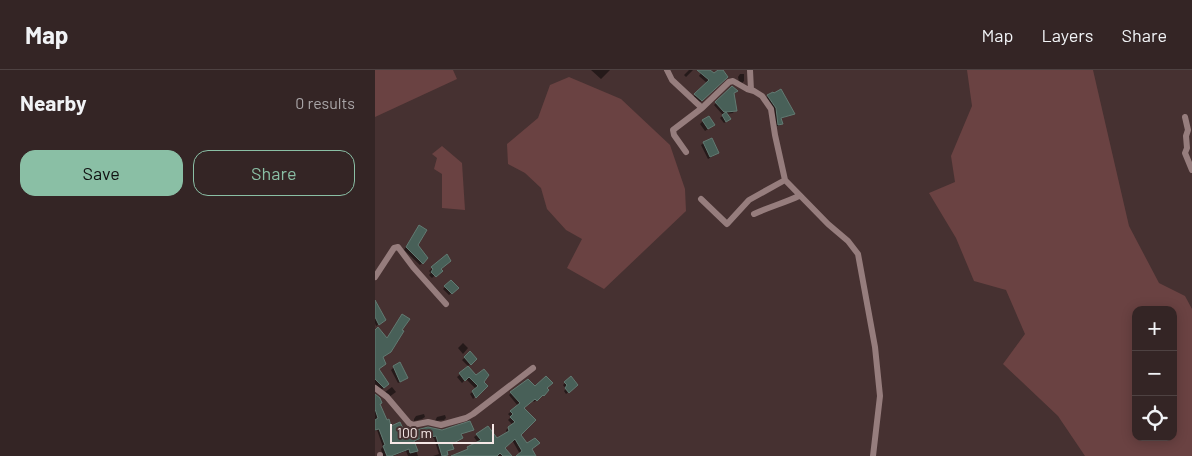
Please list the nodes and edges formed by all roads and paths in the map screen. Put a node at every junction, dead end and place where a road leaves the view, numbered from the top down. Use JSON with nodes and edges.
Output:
{"nodes":[{"id":1,"x":667,"y":70,"type":"edge"},
{"id":2,"x":750,"y":70,"type":"edge"},
{"id":3,"x":751,"y":90,"type":"junction"},
{"id":4,"x":702,"y":108,"type":"junction"},
{"id":5,"x":1185,"y":117,"type":"dead end"},
{"id":6,"x":686,"y":152,"type":"dead end"},
{"id":7,"x":1192,"y":170,"type":"edge"},
{"id":8,"x":785,"y":180,"type":"junction"},
{"id":9,"x":799,"y":196,"type":"junction"},
{"id":10,"x":701,"y":199,"type":"dead end"},
{"id":11,"x":754,"y":214,"type":"dead end"},
{"id":12,"x":375,"y":277,"type":"edge"},
{"id":13,"x":446,"y":304,"type":"dead end"},
{"id":14,"x":533,"y":368,"type":"dead end"},
{"id":15,"x":375,"y":388,"type":"edge"},
{"id":16,"x":873,"y":456,"type":"edge"}],
"edges":[{"from":1,"to":4,"type":"street"},
{"from":2,"to":3,"type":"street"},
{"from":3,"to":4,"type":"street"},
{"from":3,"to":8,"type":"street"},
{"from":4,"to":6,"type":"street"},
{"from":5,"to":7,"type":"street"},
{"from":8,"to":9,"type":"street"},
{"from":8,"to":10,"type":"street"},
{"from":9,"to":11,"type":"street"},
{"from":9,"to":16,"type":"street"},
{"from":12,"to":13,"type":"street"},
{"from":14,"to":15,"type":"street"}]}
